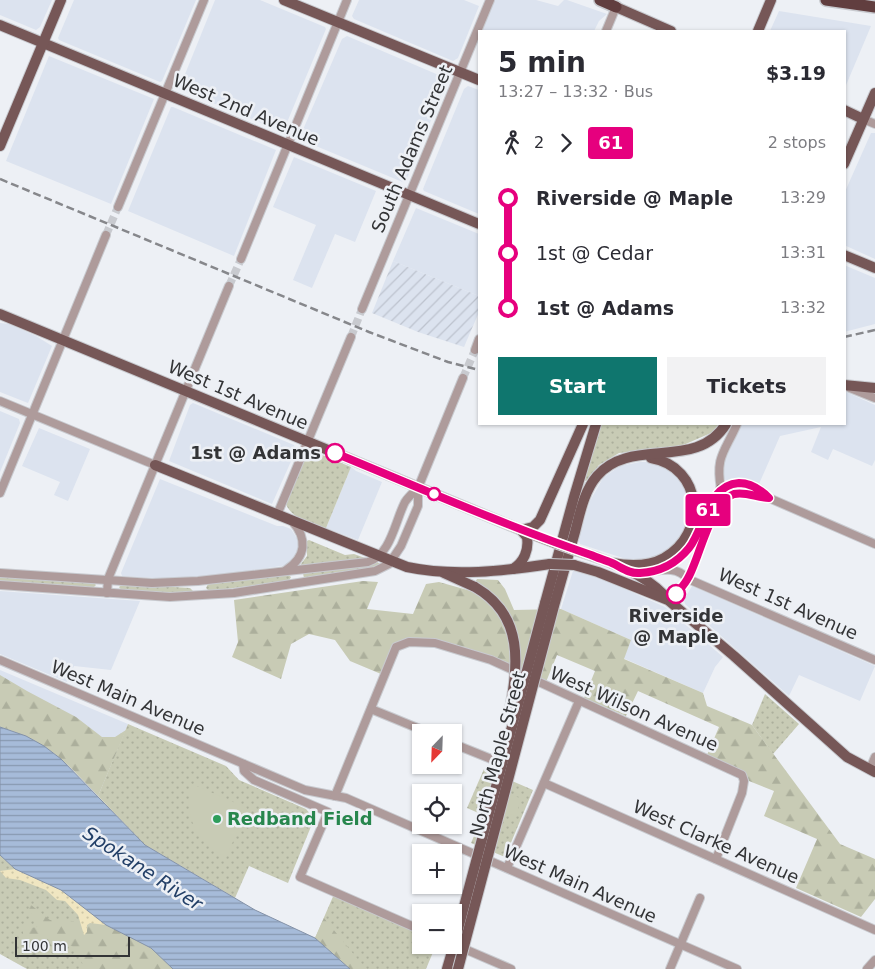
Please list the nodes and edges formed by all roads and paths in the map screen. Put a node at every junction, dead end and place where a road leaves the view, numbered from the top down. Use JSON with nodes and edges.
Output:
{"nodes":[{"id":1,"x":61,"y":0,"type":"edge"},
{"id":2,"x":204,"y":0,"type":"edge"},
{"id":3,"x":284,"y":0,"type":"edge"},
{"id":4,"x":347,"y":0,"type":"edge"},
{"id":5,"x":490,"y":0,"type":"edge"},
{"id":6,"x":600,"y":0,"type":"edge"},
{"id":7,"x":771,"y":0,"type":"edge"},
{"id":8,"x":826,"y":0,"type":"edge"},
{"id":9,"x":616,"y":7,"type":"junction"},
{"id":10,"x":875,"y":7,"type":"edge"},
{"id":11,"x":338,"y":22,"type":"junction"},
{"id":12,"x":0,"y":25,"type":"edge"},
{"id":13,"x":607,"y":28,"type":"edge"},
{"id":14,"x":669,"y":30,"type":"edge"},
{"id":15,"x":758,"y":30,"type":"edge"},
{"id":16,"x":43,"y":43,"type":"junction"},
{"id":17,"x":460,"y":72,"type":"junction"},
{"id":18,"x":478,"y":80,"type":"edge"},
{"id":19,"x":875,"y":92,"type":"edge"},
{"id":20,"x":165,"y":93,"type":"junction"},
{"id":21,"x":846,"y":111,"type":"edge"},
{"id":22,"x":863,"y":119,"type":"junction"},
{"id":23,"x":875,"y":124,"type":"edge"},
{"id":24,"x":0,"y":146,"type":"edge"},
{"id":25,"x":287,"y":146,"type":"junction"},
{"id":26,"x":846,"y":159,"type":"edge"},
{"id":27,"x":408,"y":196,"type":"junction"},
{"id":28,"x":118,"y":207,"type":"tunnel mouth"},
{"id":29,"x":478,"y":224,"type":"edge"},
{"id":30,"x":106,"y":235,"type":"tunnel mouth"},
{"id":31,"x":846,"y":256,"type":"edge"},
{"id":32,"x":240,"y":259,"type":"tunnel mouth"},
{"id":33,"x":875,"y":268,"type":"edge"},
{"id":34,"x":229,"y":286,"type":"tunnel mouth"},
{"id":35,"x":362,"y":309,"type":"tunnel mouth"},
{"id":36,"x":0,"y":314,"type":"edge"},
{"id":37,"x":351,"y":337,"type":"tunnel mouth"},
{"id":38,"x":63,"y":340,"type":"junction"},
{"id":39,"x":478,"y":342,"type":"edge"},
{"id":40,"x":475,"y":350,"type":"dead end"},
{"id":41,"x":463,"y":378,"type":"tunnel mouth"},
{"id":42,"x":846,"y":386,"type":"edge"},
{"id":43,"x":846,"y":386,"type":"edge"},
{"id":44,"x":875,"y":388,"type":"edge"},
{"id":45,"x":186,"y":391,"type":"junction"},
{"id":46,"x":875,"y":398,"type":"edge"},
{"id":47,"x":0,"y":401,"type":"edge"},
{"id":48,"x":33,"y":414,"type":"junction"},
{"id":49,"x":583,"y":425,"type":"edge"},
{"id":50,"x":596,"y":425,"type":"edge"},
{"id":51,"x":725,"y":425,"type":"edge"},
{"id":52,"x":737,"y":425,"type":"edge"},
{"id":53,"x":307,"y":442,"type":"junction"},
{"id":54,"x":638,"y":456,"type":"junction"},
{"id":55,"x":156,"y":465,"type":"junction"},
{"id":56,"x":418,"y":488,"type":"junction"},
{"id":57,"x":721,"y":489,"type":"junction"},
{"id":58,"x":0,"y":493,"type":"edge"},
{"id":59,"x":769,"y":498,"type":"junction"},
{"id":60,"x":717,"y":509,"type":"junction"},
{"id":61,"x":277,"y":515,"type":"junction"},
{"id":62,"x":290,"y":520,"type":"junction"},
{"id":63,"x":521,"y":530,"type":"junction"},
{"id":64,"x":875,"y":544,"type":"edge"},
{"id":65,"x":380,"y":556,"type":"junction"},
{"id":66,"x":392,"y":561,"type":"junction"},
{"id":67,"x":612,"y":563,"type":"junction"},
{"id":68,"x":512,"y":569,"type":"junction"},
{"id":69,"x":663,"y":569,"type":"junction"},
{"id":70,"x":285,"y":571,"type":"junction"},
{"id":71,"x":440,"y":571,"type":"junction"},
{"id":72,"x":631,"y":572,"type":"junction"},
{"id":73,"x":0,"y":573,"type":"edge"},
{"id":74,"x":108,"y":579,"type":"junction"},
{"id":75,"x":688,"y":579,"type":"junction"},
{"id":76,"x":198,"y":581,"type":"junction"},
{"id":77,"x":287,"y":584,"type":"junction"},
{"id":78,"x":0,"y":585,"type":"edge"},
{"id":79,"x":107,"y":593,"type":"junction"},
{"id":80,"x":200,"y":595,"type":"junction"},
{"id":81,"x":668,"y":600,"type":"junction"},
{"id":82,"x":549,"y":604,"type":"junction"},
{"id":83,"x":0,"y":660,"type":"edge"},
{"id":84,"x":875,"y":660,"type":"edge"},
{"id":85,"x":579,"y":700,"type":"junction"},
{"id":86,"x":371,"y":709,"type":"junction"},
{"id":87,"x":412,"y":726,"type":"edge"},
{"id":88,"x":462,"y":747,"type":"edge"},
{"id":89,"x":875,"y":757,"type":"edge"},
{"id":90,"x":496,"y":761,"type":"dead end"},
{"id":91,"x":243,"y":764,"type":"junction"},
{"id":92,"x":872,"y":770,"type":"edge"},
{"id":93,"x":544,"y":783,"type":"junction"},
{"id":94,"x":335,"y":796,"type":"junction"},
{"id":95,"x":485,"y":828,"type":"junction"},
{"id":96,"x":716,"y":859,"type":"junction"},
{"id":97,"x":508,"y":868,"type":"junction"},
{"id":98,"x":700,"y":898,"type":"dead end"},
{"id":99,"x":462,"y":914,"type":"edge"},
{"id":100,"x":412,"y":926,"type":"edge"},
{"id":101,"x":875,"y":930,"type":"edge"},
{"id":102,"x":680,"y":944,"type":"junction"},
{"id":103,"x":462,"y":948,"type":"edge"},
{"id":104,"x":451,"y":954,"type":"edge"},
{"id":105,"x":875,"y":960,"type":"edge"},
{"id":106,"x":447,"y":969,"type":"edge"},
{"id":107,"x":458,"y":969,"type":"edge"},
{"id":108,"x":511,"y":969,"type":"edge"},
{"id":109,"x":670,"y":969,"type":"edge"},
{"id":110,"x":736,"y":969,"type":"edge"},
{"id":111,"x":867,"y":969,"type":"edge"}],
"edges":[{"from":1,"to":16,"type":"main road"},
{"from":2,"to":20,"type":"street"},
{"from":3,"to":11,"type":"main road"},
{"from":4,"to":11,"type":"street"},
{"from":5,"to":17,"type":"street","name":"South Adams Street"},
{"from":6,"to":9,"type":"highway"},
{"from":7,"to":15,"type":"main road"},
{"from":8,"to":10,"type":"highway"},
{"from":9,"to":13,"type":"street"},
{"from":9,"to":14,"type":"main road"},
{"from":11,"to":17,"type":"main road"},
{"from":11,"to":25,"type":"street"},
{"from":12,"to":16,"type":"main road","name":"West 2nd Avenue"},
{"from":16,"to":20,"type":"main road","name":"West 2nd Avenue"},
{"from":16,"to":24,"type":"main road"},
{"from":17,"to":18,"type":"main road"},
{"from":17,"to":27,"type":"street","name":"South Adams Street"},
{"from":19,"to":22,"type":"main road"},
{"from":20,"to":25,"type":"main road","name":"West 2nd Avenue"},
{"from":20,"to":28,"type":"street"},
{"from":21,"to":22,"type":"main road"},
{"from":22,"to":23,"type":"street"},
{"from":22,"to":26,"type":"main road"},
{"from":25,"to":27,"type":"main road","name":"West 2nd Avenue"},
{"from":25,"to":32,"type":"street"},
{"from":27,"to":29,"type":"main road","name":"West 2nd Avenue"},
{"from":27,"to":35,"type":"street","name":"South Adams Street"},
{"from":30,"to":38,"type":"street"},
{"from":31,"to":33,"type":"main road"},
{"from":34,"to":45,"type":"street"},
{"from":36,"to":38,"type":"main road","name":"West 1st Avenue"},
{"from":37,"to":53,"type":"street"},
{"from":38,"to":45,"type":"main road","name":"West 1st Avenue"},
{"from":38,"to":48,"type":"street"},
{"from":39,"to":40,"type":"street"},
{"from":41,"to":56,"type":"street"},
{"from":42,"to":44,"type":"main road"},
{"from":43,"to":46,"type":"street"},
{"from":45,"to":53,"type":"main road","name":"West 1st Avenue"},
{"from":45,"to":55,"type":"street"},
{"from":47,"to":48,"type":"street"},
{"from":48,"to":55,"type":"street"},
{"from":48,"to":58,"type":"street"},
{"from":49,"to":63,"type":"main road"},
{"from":50,"to":82,"type":"main road"},
{"from":51,"to":54,"type":"main road"},
{"from":52,"to":57,"type":"street"},
{"from":53,"to":56,"type":"main road","name":"West 1st Avenue"},
{"from":53,"to":61,"type":"street"},
{"from":54,"to":67,"type":"main road"},
{"from":54,"to":82,"type":"main road"},
{"from":55,"to":61,"type":"main road"},
{"from":55,"to":74,"type":"street"},
{"from":56,"to":63,"type":"main road","name":"West 1st Avenue"},
{"from":56,"to":65,"type":"street"},
{"from":56,"to":66,"type":"street"},
{"from":57,"to":59,"type":"street"},
{"from":57,"to":60,"type":"main road"},
{"from":57,"to":69,"type":"street"},
{"from":59,"to":60,"type":"street"},
{"from":59,"to":64,"type":"street"},
{"from":60,"to":75,"type":"street"},
{"from":61,"to":62,"type":"main road"},
{"from":62,"to":65,"type":"main road"},
{"from":62,"to":70,"type":"street"},
{"from":63,"to":67,"type":"main road","name":"West 1st Avenue","bridge":true},
{"from":63,"to":68,"type":"main road"},
{"from":65,"to":66,"type":"main road"},
{"from":65,"to":70,"type":"street"},
{"from":66,"to":71,"type":"main road"},
{"from":66,"to":77,"type":"street"},
{"from":67,"to":72,"type":"main road","name":"West 1st Avenue"},
{"from":68,"to":71,"type":"main road"},
{"from":68,"to":81,"type":"main road","bridge":true},
{"from":69,"to":72,"type":"street","name":"West 1st Avenue"},
{"from":69,"to":75,"type":"street","name":"West 1st Avenue"},
{"from":70,"to":76,"type":"street"},
{"from":70,"to":77,"type":"street"},
{"from":71,"to":95,"type":"main road","bridge":true},
{"from":72,"to":81,"type":"main road","name":"West 1st Avenue"},
{"from":73,"to":74,"type":"street"},
{"from":74,"to":76,"type":"street"},
{"from":74,"to":79,"type":"street"},
{"from":75,"to":81,"type":"street"},
{"from":75,"to":84,"type":"street","name":"West 1st Avenue"},
{"from":76,"to":80,"type":"street"},
{"from":77,"to":80,"type":"street"},
{"from":78,"to":79,"type":"street"},
{"from":79,"to":80,"type":"street"},
{"from":81,"to":92,"type":"main road","name":"West 1st Avenue"},
{"from":82,"to":95,"type":"main road","name":"North Maple Street","bridge":true},
{"from":82,"to":107,"type":"main road","name":"North Maple Street","bridge":true},
{"from":83,"to":91,"type":"street","name":"West Main Avenue"},
{"from":85,"to":86,"type":"street","name":"West Wilson Avenue"},
{"from":85,"to":93,"type":"street"},
{"from":85,"to":96,"type":"street","name":"West Wilson Avenue"},
{"from":86,"to":87,"type":"street"},
{"from":86,"to":94,"type":"street"},
{"from":88,"to":90,"type":"street"},
{"from":89,"to":92,"type":"street"},
{"from":91,"to":94,"type":"street","name":"West Main Avenue"},
{"from":91,"to":100,"type":"street","name":"West Main Avenue"},
{"from":93,"to":96,"type":"street","name":"West Clarke Avenue"},
{"from":93,"to":97,"type":"street"},
{"from":94,"to":97,"type":"street","name":"West Main Avenue"},
{"from":95,"to":99,"type":"main road","name":"North Maple Street","bridge":true},
{"from":96,"to":101,"type":"street","name":"West Clarke Avenue"},
{"from":97,"to":102,"type":"street","name":"West Main Avenue"},
{"from":98,"to":102,"type":"street"},
{"from":102,"to":109,"type":"street"},
{"from":102,"to":110,"type":"street","name":"West Main Avenue"},
{"from":103,"to":108,"type":"street"},
{"from":104,"to":106,"type":"main road","name":"North Maple Street"},
{"from":105,"to":111,"type":"street"}]}
